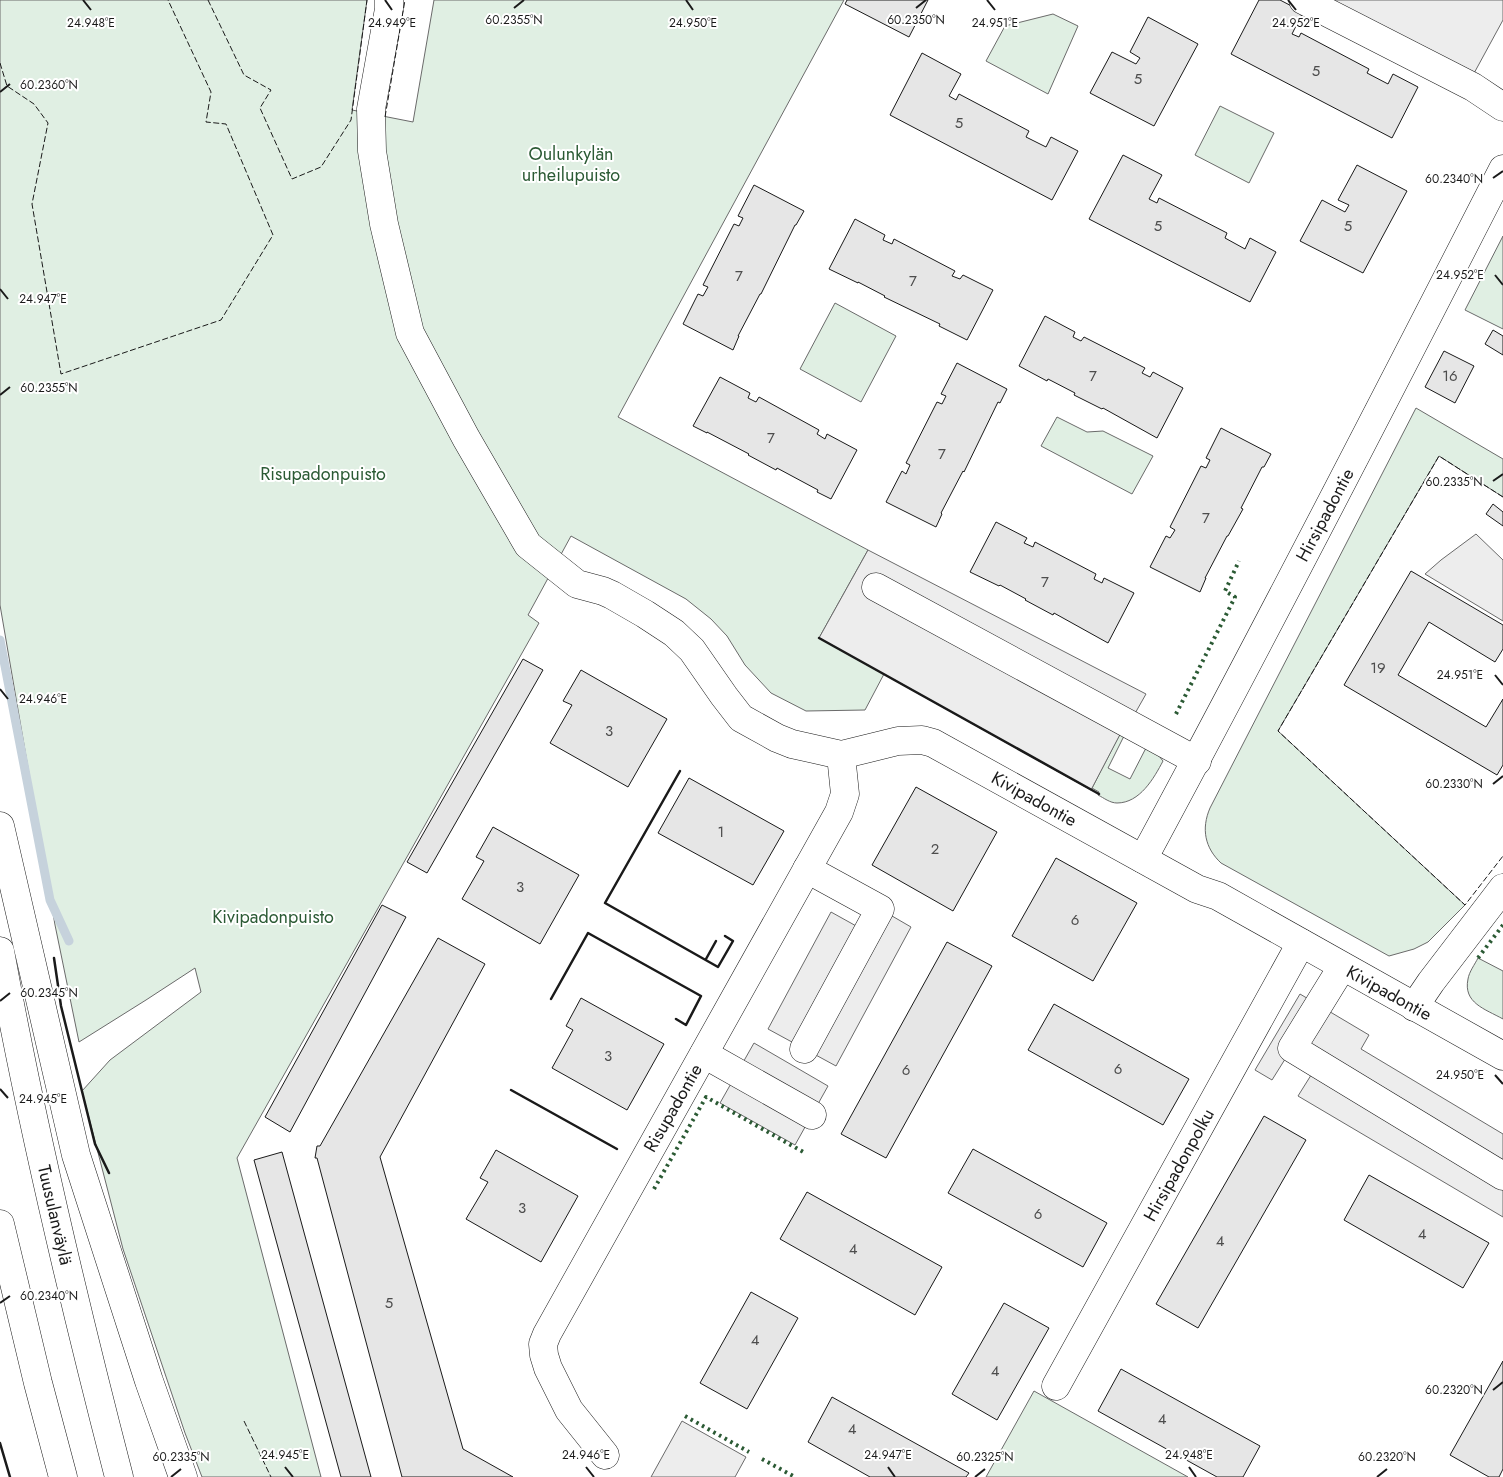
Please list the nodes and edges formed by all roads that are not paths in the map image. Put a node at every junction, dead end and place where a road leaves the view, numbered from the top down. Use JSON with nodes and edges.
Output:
{"nodes":[{"id":1,"x":389,"y":0,"type":"edge"},
{"id":2,"x":1302,"y":0,"type":"edge"},
{"id":3,"x":1503,"y":107,"type":"edge"},
{"id":4,"x":1503,"y":169,"type":"edge"},
{"id":5,"x":876,"y":588,"type":"dead end"},
{"id":6,"x":841,"y":755,"type":"junction"},
{"id":7,"x":1196,"y":761,"type":"junction"},
{"id":8,"x":0,"y":826,"type":"edge"},
{"id":9,"x":1143,"y":859,"type":"junction"},
{"id":10,"x":808,"y":869,"type":"junction"},
{"id":11,"x":1503,"y":888,"type":"edge"},
{"id":12,"x":1301,"y":943,"type":"junction"},
{"id":13,"x":0,"y":951,"type":"edge"},
{"id":14,"x":1342,"y":966,"type":"junction"},
{"id":15,"x":1414,"y":1007,"type":"junction"},
{"id":16,"x":804,"y":1049,"type":"dead end"},
{"id":17,"x":704,"y":1054,"type":"junction"},
{"id":18,"x":1503,"y":1056,"type":"edge"},
{"id":19,"x":812,"y":1115,"type":"dead end"},
{"id":20,"x":1503,"y":1176,"type":"edge"},
{"id":21,"x":0,"y":1224,"type":"edge"},
{"id":22,"x":1056,"y":1386,"type":"dead end"},
{"id":23,"x":605,"y":1455,"type":"dead end"},
{"id":24,"x":63,"y":1477,"type":"edge"},
{"id":25,"x":119,"y":1477,"type":"edge"},
{"id":26,"x":183,"y":1477,"type":"edge"}],
"edges":[{"from":1,"to":6,"type":"main road","name":"Kivipadontie"},
{"from":2,"to":3,"type":"main road"},
{"from":4,"to":7,"type":"main road","name":"Hirsipadontie"},
{"from":5,"to":7,"type":"main road"},
{"from":6,"to":9,"type":"main road","name":"Kivipadontie"},
{"from":6,"to":10,"type":"main road","name":"Risupadontie"},
{"from":7,"to":9,"type":"main road","name":"Hirsipadontie"},
{"from":8,"to":26,"type":"main road"},
{"from":9,"to":12,"type":"main road","name":"Kivipadontie"},
{"from":10,"to":16,"type":"main road"},
{"from":10,"to":17,"type":"main road","name":"Risupadontie"},
{"from":11,"to":15,"type":"main road"},
{"from":12,"to":14,"type":"main road","name":"Kivipadontie"},
{"from":12,"to":22,"type":"main road","name":"Hirsipadonpolku"},
{"from":13,"to":25,"type":"main road","name":"Tuusulanväylä"},
{"from":14,"to":15,"type":"main road","name":"Kivipadontie"},
{"from":14,"to":20,"type":"main road"},
{"from":15,"to":18,"type":"main road","name":"Kivipadontie"},
{"from":17,"to":19,"type":"main road"},
{"from":17,"to":23,"type":"main road","name":"Risupadontie"},
{"from":21,"to":24,"type":"main road"}]}
